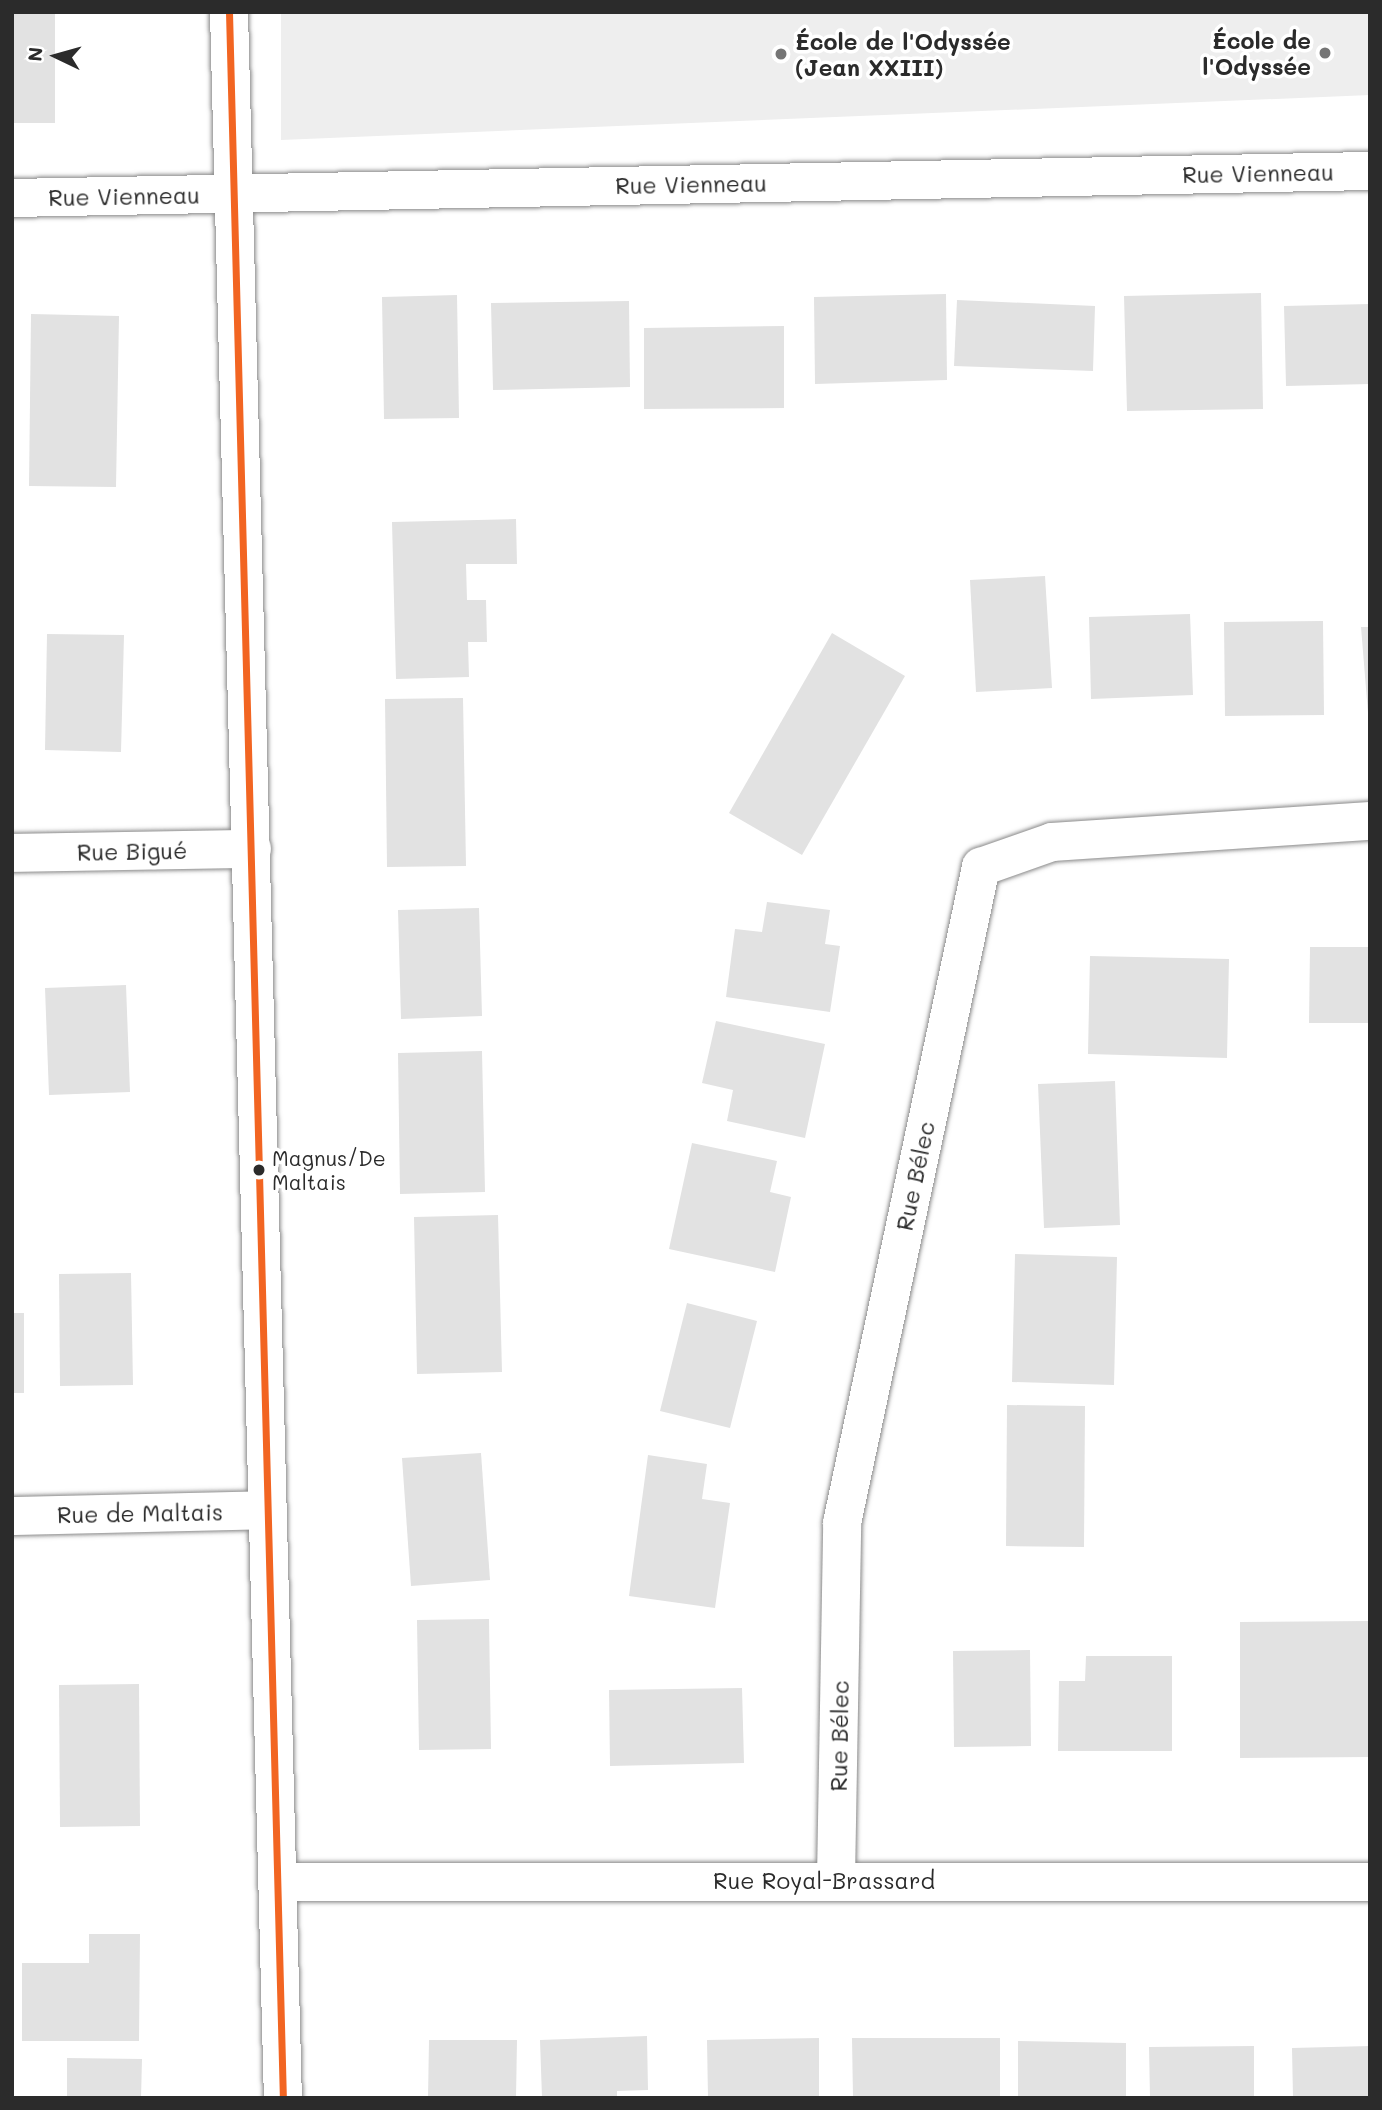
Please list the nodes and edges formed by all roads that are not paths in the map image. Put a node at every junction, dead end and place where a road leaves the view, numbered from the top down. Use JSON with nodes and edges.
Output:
{"nodes":[{"id":1,"x":229,"y":12,"type":"edge"},
{"id":2,"x":1370,"y":171,"type":"edge"},
{"id":3,"x":233,"y":193,"type":"junction"},
{"id":4,"x":12,"y":198,"type":"edge"},
{"id":5,"x":1370,"y":821,"type":"edge"},
{"id":6,"x":252,"y":849,"type":"junction"},
{"id":7,"x":12,"y":853,"type":"edge"},
{"id":8,"x":268,"y":1510,"type":"junction"},
{"id":9,"x":12,"y":1516,"type":"edge"},
{"id":10,"x":836,"y":1879,"type":"junction"},
{"id":11,"x":278,"y":1882,"type":"junction"},
{"id":12,"x":1370,"y":1882,"type":"edge"},
{"id":13,"x":283,"y":2098,"type":"edge"}],
"edges":[{"from":1,"to":3,"type":"street"},
{"from":2,"to":3,"type":"street","name":"Rue Vienneau"},
{"from":3,"to":4,"type":"street","name":"Rue Vienneau"},
{"from":3,"to":6,"type":"street"},
{"from":5,"to":10,"type":"street","name":"Rue Bélec"},
{"from":6,"to":7,"type":"street","name":"Rue Bigué"},
{"from":6,"to":8,"type":"street"},
{"from":8,"to":9,"type":"street","name":"Rue de Maltais"},
{"from":8,"to":11,"type":"street"},
{"from":10,"to":11,"type":"street","name":"Rue Royal-Brassard"},
{"from":10,"to":12,"type":"street","name":"Rue Royal-Brassard"},
{"from":11,"to":13,"type":"street"}]}
